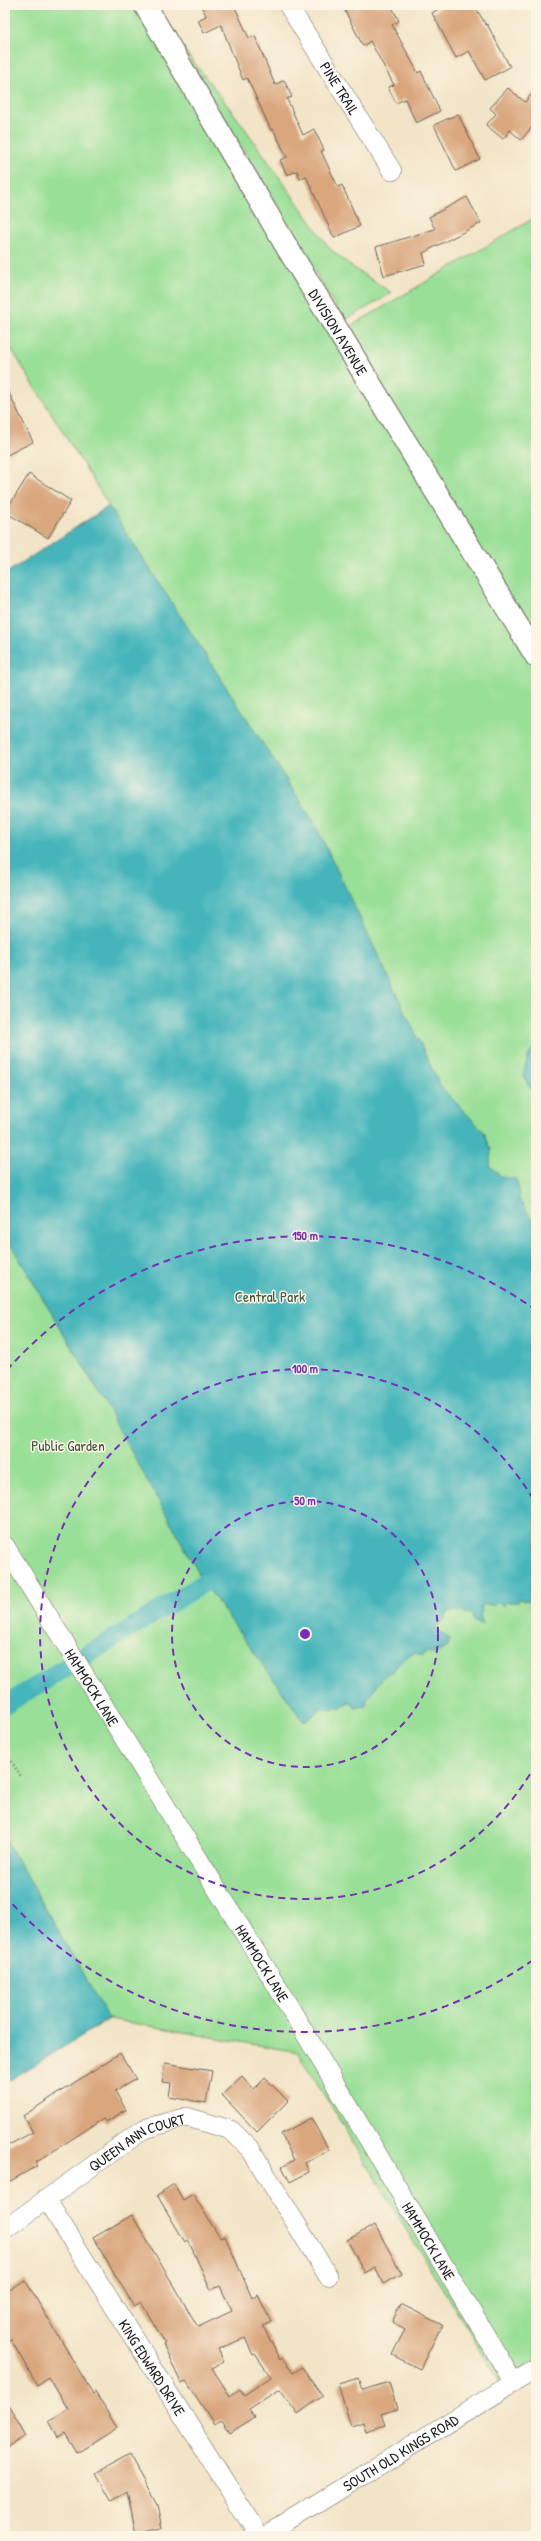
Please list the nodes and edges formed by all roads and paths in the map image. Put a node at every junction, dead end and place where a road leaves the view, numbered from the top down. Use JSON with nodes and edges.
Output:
{"nodes":[{"id":1,"x":145,"y":5,"type":"edge"},
{"id":2,"x":288,"y":5,"type":"edge"},
{"id":3,"x":392,"y":171,"type":"dead end"},
{"id":4,"x":536,"y":656,"type":"edge"},
{"id":5,"x":5,"y":1546,"type":"edge"},
{"id":6,"x":5,"y":1751,"type":"edge"},
{"id":7,"x":22,"y":1778,"type":"dead end"},
{"id":8,"x":46,"y":2199,"type":"junction"},
{"id":9,"x":5,"y":2230,"type":"edge"},
{"id":10,"x":328,"y":2276,"type":"dead end"},
{"id":11,"x":536,"y":2369,"type":"edge"},
{"id":12,"x":514,"y":2383,"type":"junction"},
{"id":13,"x":259,"y":2536,"type":"edge"},
{"id":14,"x":264,"y":2536,"type":"edge"}],
"edges":[{"from":1,"to":4,"type":"street","name":"DIVISION AVENUE"},
{"from":2,"to":3,"type":"street","name":"PINE TRAIL"},
{"from":5,"to":12,"type":"street","name":"HAMMOCK LANE"},
{"from":6,"to":7,"type":"path"},
{"from":8,"to":9,"type":"street","name":"QUEEN ANN COURT"},
{"from":8,"to":10,"type":"street","name":"QUEEN ANN COURT"},
{"from":8,"to":13,"type":"street","name":"KING EDWARD DRIVE"},
{"from":11,"to":12,"type":"street","name":"SOUTH OLD KINGS ROAD"},
{"from":12,"to":14,"type":"street","name":"SOUTH OLD KINGS ROAD"}]}
